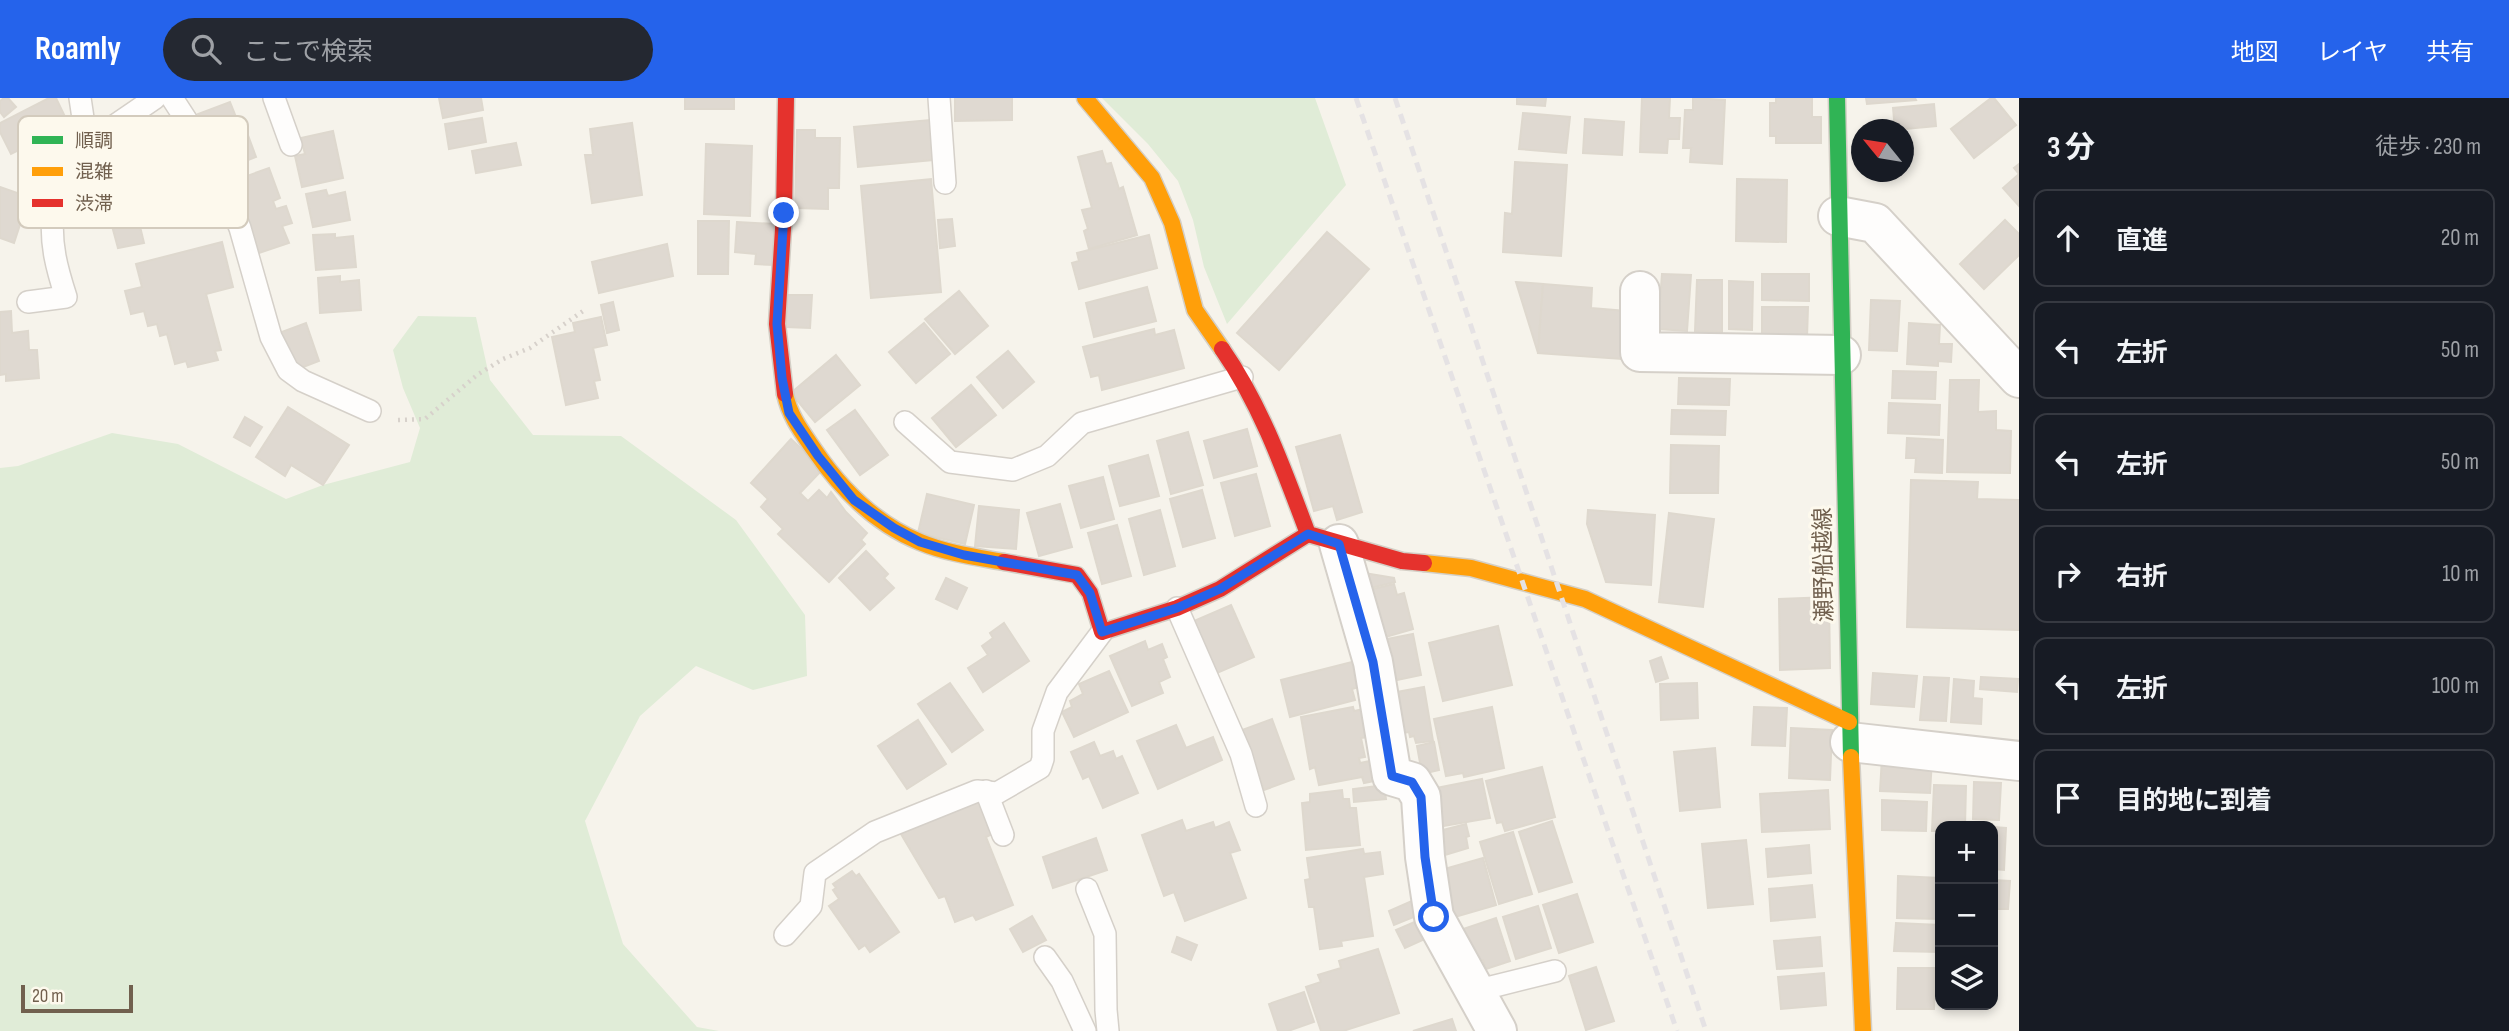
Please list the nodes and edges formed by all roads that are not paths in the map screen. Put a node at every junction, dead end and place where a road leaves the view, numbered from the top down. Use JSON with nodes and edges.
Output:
{"nodes":[{"id":1,"x":80,"y":98,"type":"edge"},
{"id":2,"x":155,"y":98,"type":"edge"},
{"id":3,"x":172,"y":98,"type":"edge"},
{"id":4,"x":274,"y":98,"type":"edge"},
{"id":5,"x":786,"y":98,"type":"edge"},
{"id":6,"x":939,"y":98,"type":"edge"},
{"id":7,"x":1085,"y":98,"type":"edge"},
{"id":8,"x":1837,"y":98,"type":"edge"},
{"id":9,"x":83,"y":116,"type":"edge"},
{"id":10,"x":129,"y":116,"type":"edge"},
{"id":11,"x":184,"y":116,"type":"edge"},
{"id":12,"x":291,"y":145,"type":"dead end"},
{"id":13,"x":946,"y":183,"type":"dead end"},
{"id":14,"x":1838,"y":216,"type":"junction"},
{"id":15,"x":52,"y":228,"type":"edge"},
{"id":16,"x":239,"y":228,"type":"edge"},
{"id":17,"x":1640,"y":291,"type":"dead end"},
{"id":18,"x":28,"y":302,"type":"dead end"},
{"id":19,"x":1841,"y":355,"type":"junction"},
{"id":20,"x":1242,"y":377,"type":"junction"},
{"id":21,"x":2019,"y":378,"type":"edge"},
{"id":22,"x":370,"y":411,"type":"road end"},
{"id":23,"x":905,"y":422,"type":"dead end"},
{"id":24,"x":1323,"y":539,"type":"junction"},
{"id":25,"x":1177,"y":608,"type":"junction"},
{"id":26,"x":1102,"y":632,"type":"junction"},
{"id":27,"x":1850,"y":732,"type":"junction"},
{"id":28,"x":2019,"y":761,"type":"edge"},
{"id":29,"x":986,"y":792,"type":"junction"},
{"id":30,"x":1256,"y":806,"type":"dead end"},
{"id":31,"x":1003,"y":835,"type":"dead end"},
{"id":32,"x":1087,"y":889,"type":"dead end"},
{"id":33,"x":785,"y":935,"type":"dead end"},
{"id":34,"x":1045,"y":957,"type":"dead end"},
{"id":35,"x":1555,"y":971,"type":"dead end"},
{"id":36,"x":1475,"y":990,"type":"junction"},
{"id":37,"x":1085,"y":1031,"type":"edge"},
{"id":38,"x":1108,"y":1031,"type":"edge"},
{"id":39,"x":1497,"y":1031,"type":"edge"},
{"id":40,"x":1863,"y":1031,"type":"edge"}],
"edges":[{"from":1,"to":9,"type":"lane"},
{"from":2,"to":10,"type":"lane"},
{"from":3,"to":11,"type":"lane"},
{"from":4,"to":12,"type":"lane"},
{"from":5,"to":26,"type":"street"},
{"from":6,"to":13,"type":"lane"},
{"from":7,"to":20,"type":"street"},
{"from":8,"to":14,"type":"street","name":"瀬野船越線"},
{"from":14,"to":19,"type":"street","name":"瀬野船越線"},
{"from":14,"to":21,"type":"street"},
{"from":15,"to":18,"type":"lane"},
{"from":16,"to":22,"type":"lane"},
{"from":17,"to":19,"type":"street"},
{"from":19,"to":27,"type":"street","name":"瀬野船越線"},
{"from":20,"to":23,"type":"lane"},
{"from":20,"to":24,"type":"street"},
{"from":24,"to":25,"type":"street"},
{"from":24,"to":27,"type":"street"},
{"from":24,"to":36,"type":"street"},
{"from":25,"to":26,"type":"street"},
{"from":25,"to":30,"type":"lane"},
{"from":26,"to":29,"type":"lane"},
{"from":27,"to":28,"type":"street"},
{"from":27,"to":40,"type":"street","name":"瀬野船越線"},
{"from":29,"to":31,"type":"lane"},
{"from":29,"to":33,"type":"lane"},
{"from":32,"to":38,"type":"lane"},
{"from":34,"to":37,"type":"lane"},
{"from":35,"to":36,"type":"lane"},
{"from":36,"to":39,"type":"street"}]}
